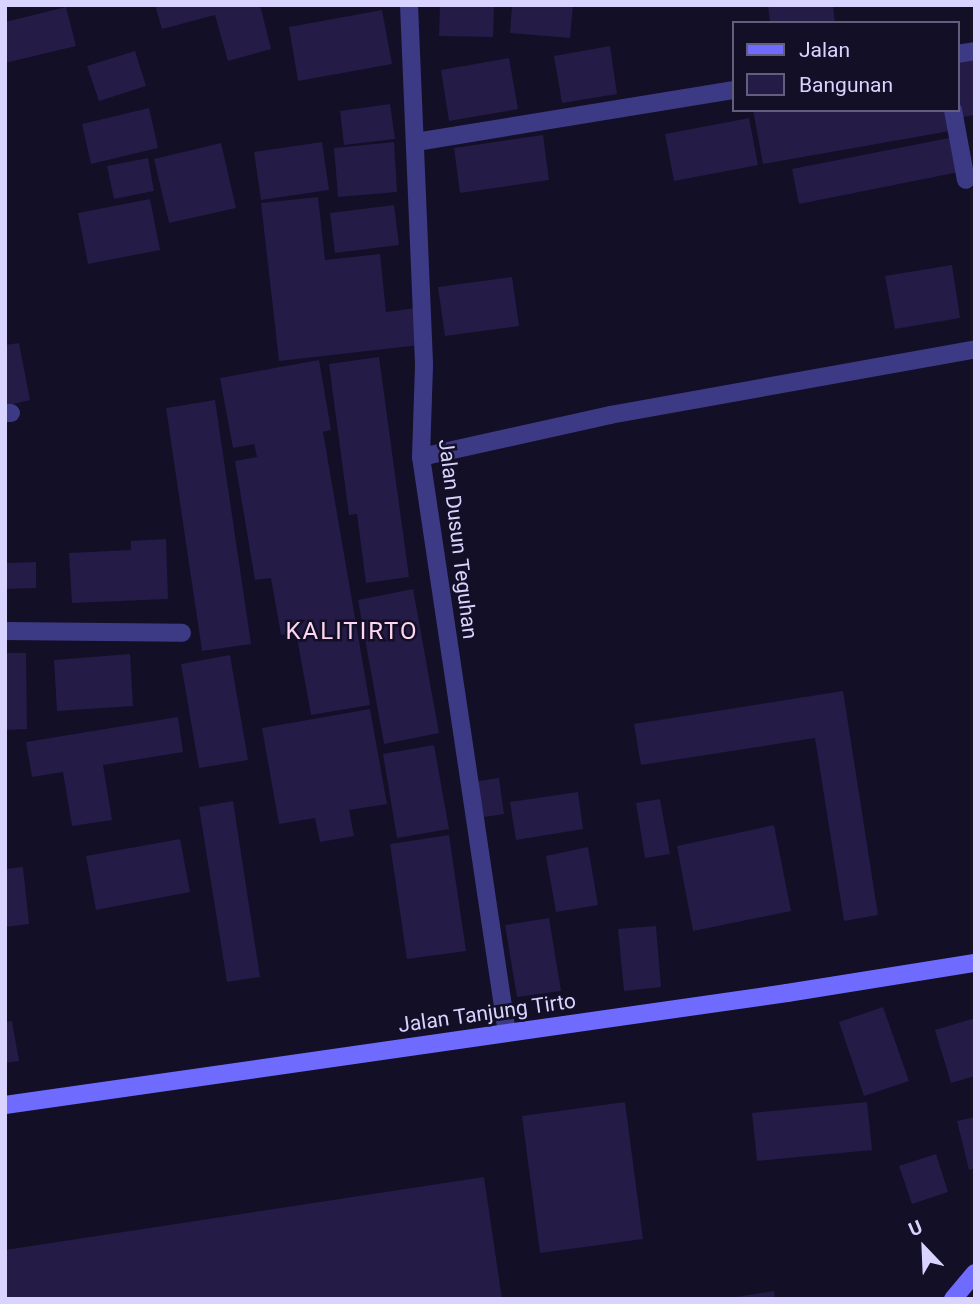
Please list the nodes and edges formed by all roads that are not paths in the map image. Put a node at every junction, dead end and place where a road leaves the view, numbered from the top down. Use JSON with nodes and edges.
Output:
{"nodes":[{"id":1,"x":409,"y":5,"type":"edge"},
{"id":2,"x":732,"y":90,"type":"edge"},
{"id":3,"x":953,"y":112,"type":"edge"},
{"id":4,"x":416,"y":142,"type":"junction"},
{"id":5,"x":966,"y":180,"type":"dead end"},
{"id":6,"x":975,"y":349,"type":"edge"},
{"id":7,"x":421,"y":457,"type":"junction"},
{"id":8,"x":5,"y":631,"type":"edge"},
{"id":9,"x":182,"y":633,"type":"dead end"},
{"id":10,"x":975,"y":963,"type":"edge"},
{"id":11,"x":507,"y":1034,"type":"junction"},
{"id":12,"x":5,"y":1105,"type":"edge"},
{"id":13,"x":975,"y":1273,"type":"edge"},
{"id":14,"x":953,"y":1299,"type":"edge"}],
"edges":[{"from":1,"to":4,"type":"street","name":"Jalan Dusun Teguhan"},
{"from":2,"to":4,"type":"street"},
{"from":3,"to":5,"type":"street"},
{"from":4,"to":7,"type":"street","name":"Jalan Dusun Teguhan"},
{"from":6,"to":7,"type":"street"},
{"from":7,"to":11,"type":"street","name":"Jalan Dusun Teguhan"},
{"from":8,"to":9,"type":"street"},
{"from":10,"to":11,"type":"street","name":"Jalan Tanjung Tirto"},
{"from":11,"to":12,"type":"street","name":"Jalan Tanjung Tirto"},
{"from":13,"to":14,"type":"street"}]}
